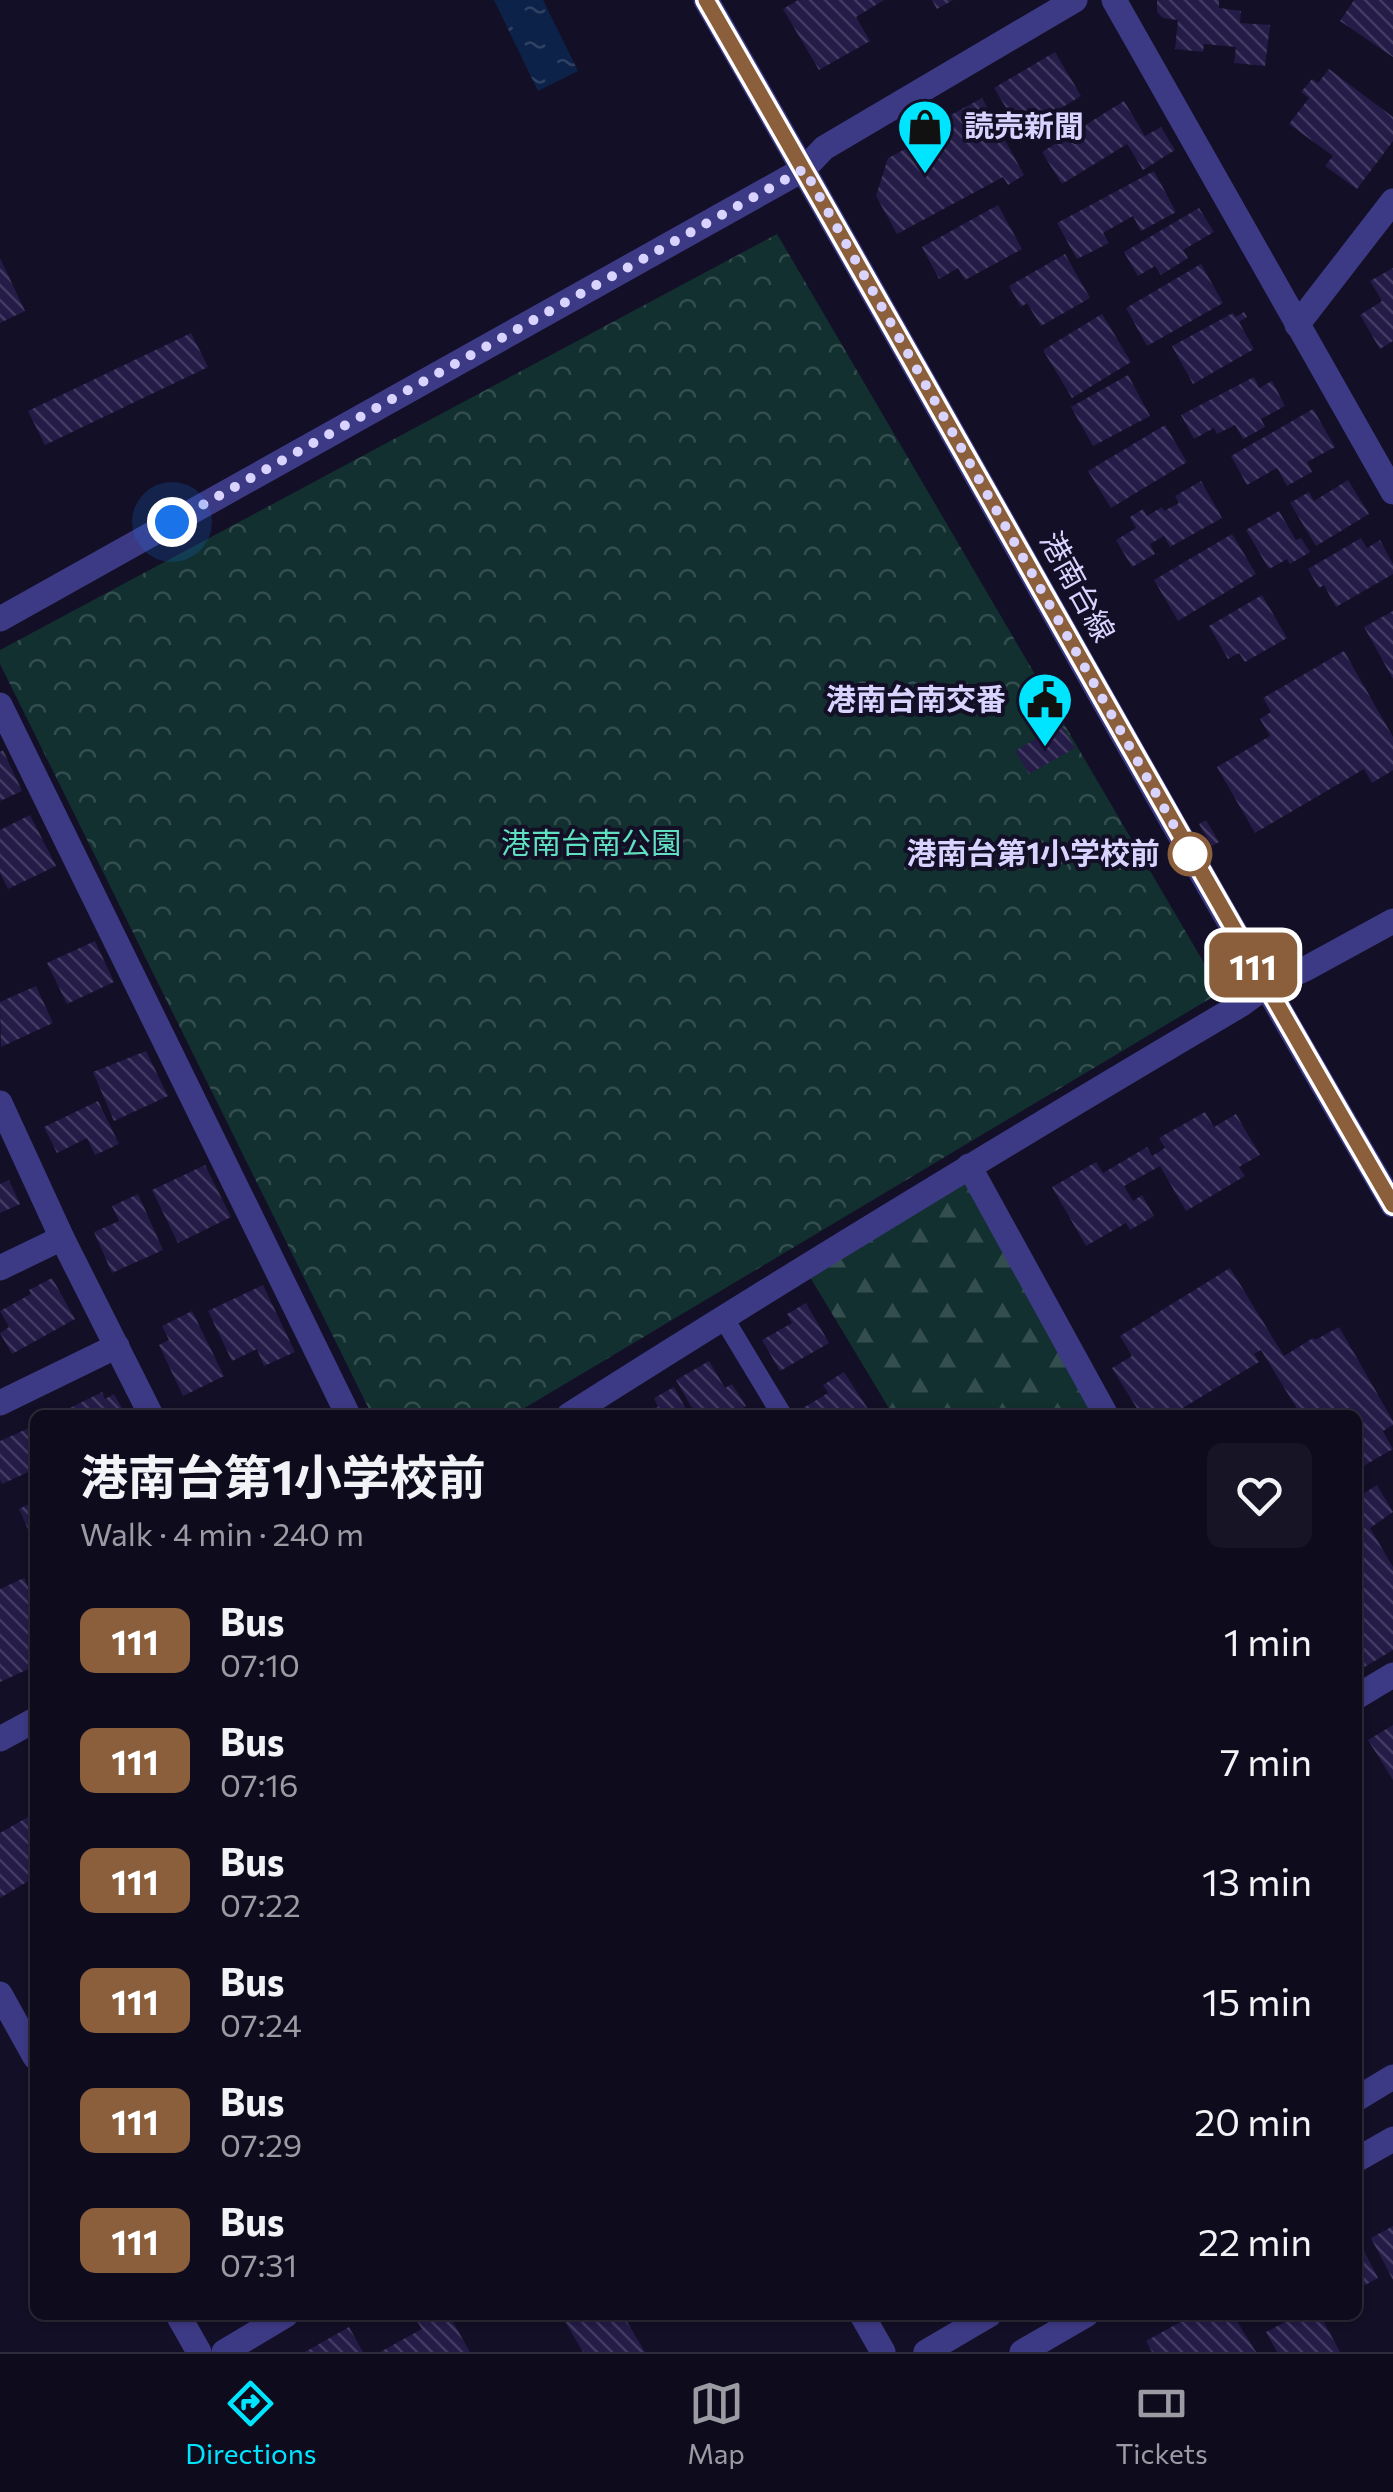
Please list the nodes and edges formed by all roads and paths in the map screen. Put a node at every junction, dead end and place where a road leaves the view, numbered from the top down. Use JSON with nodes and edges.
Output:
{"nodes":[{"id":1,"x":706,"y":0,"type":"edge"},
{"id":2,"x":1075,"y":0,"type":"edge"},
{"id":3,"x":1114,"y":0,"type":"edge"},
{"id":4,"x":804,"y":169,"type":"junction"},
{"id":5,"x":1393,"y":200,"type":"edge"},
{"id":6,"x":1297,"y":325,"type":"junction"},
{"id":7,"x":1393,"y":492,"type":"edge"},
{"id":8,"x":0,"y":619,"type":"edge"},
{"id":9,"x":0,"y":705,"type":"edge"},
{"id":10,"x":1393,"y":921,"type":"edge"},
{"id":11,"x":1265,"y":986,"type":"junction"},
{"id":12,"x":0,"y":1103,"type":"edge"},
{"id":13,"x":969,"y":1166,"type":"junction"},
{"id":14,"x":1393,"y":1205,"type":"edge"},
{"id":15,"x":62,"y":1238,"type":"junction"},
{"id":16,"x":0,"y":1268,"type":"edge"},
{"id":17,"x":723,"y":1317,"type":"junction"},
{"id":18,"x":117,"y":1346,"type":"junction"},
{"id":19,"x":0,"y":1403,"type":"edge"},
{"id":20,"x":149,"y":1410,"type":"edge"},
{"id":21,"x":346,"y":1410,"type":"edge"},
{"id":22,"x":577,"y":1410,"type":"edge"},
{"id":23,"x":779,"y":1410,"type":"edge"},
{"id":24,"x":1103,"y":1410,"type":"edge"},
{"id":25,"x":1393,"y":1675,"type":"edge"},
{"id":26,"x":1362,"y":1694,"type":"edge"},
{"id":27,"x":30,"y":1723,"type":"edge"},
{"id":28,"x":0,"y":1740,"type":"edge"},
{"id":29,"x":0,"y":1994,"type":"edge"},
{"id":30,"x":30,"y":2048,"type":"edge"},
{"id":31,"x":1393,"y":2077,"type":"edge"},
{"id":32,"x":1362,"y":2096,"type":"edge"},
{"id":33,"x":1393,"y":2139,"type":"edge"},
{"id":34,"x":1362,"y":2158,"type":"edge"},
{"id":35,"x":181,"y":2320,"type":"edge"},
{"id":36,"x":278,"y":2320,"type":"edge"},
{"id":37,"x":865,"y":2320,"type":"edge"},
{"id":38,"x":980,"y":2320,"type":"edge"},
{"id":39,"x":1077,"y":2320,"type":"edge"},
{"id":40,"x":199,"y":2352,"type":"edge"},
{"id":41,"x":224,"y":2352,"type":"edge"},
{"id":42,"x":884,"y":2352,"type":"edge"},
{"id":43,"x":926,"y":2352,"type":"edge"},
{"id":44,"x":1022,"y":2352,"type":"edge"}],
"edges":[{"from":1,"to":4,"type":"street","name":"港南台線"},
{"from":2,"to":4,"type":"street"},
{"from":3,"to":6,"type":"street"},
{"from":4,"to":8,"type":"street"},
{"from":4,"to":11,"type":"street","name":"港南台線"},
{"from":5,"to":6,"type":"street"},
{"from":6,"to":7,"type":"street"},
{"from":9,"to":21,"type":"street"},
{"from":10,"to":11,"type":"street"},
{"from":11,"to":13,"type":"street"},
{"from":11,"to":14,"type":"street","name":"港南台線"},
{"from":12,"to":15,"type":"street"},
{"from":13,"to":17,"type":"street"},
{"from":13,"to":24,"type":"street"},
{"from":15,"to":16,"type":"street"},
{"from":15,"to":18,"type":"street"},
{"from":17,"to":22,"type":"street"},
{"from":17,"to":23,"type":"lane"},
{"from":18,"to":19,"type":"street"},
{"from":18,"to":20,"type":"street"},
{"from":25,"to":26,"type":"street"},
{"from":27,"to":28,"type":"street"},
{"from":29,"to":30,"type":"street"},
{"from":31,"to":32,"type":"street"},
{"from":33,"to":34,"type":"street"},
{"from":35,"to":40,"type":"street"},
{"from":36,"to":41,"type":"street"},
{"from":37,"to":42,"type":"street"},
{"from":38,"to":43,"type":"street"},
{"from":39,"to":44,"type":"street"}]}
